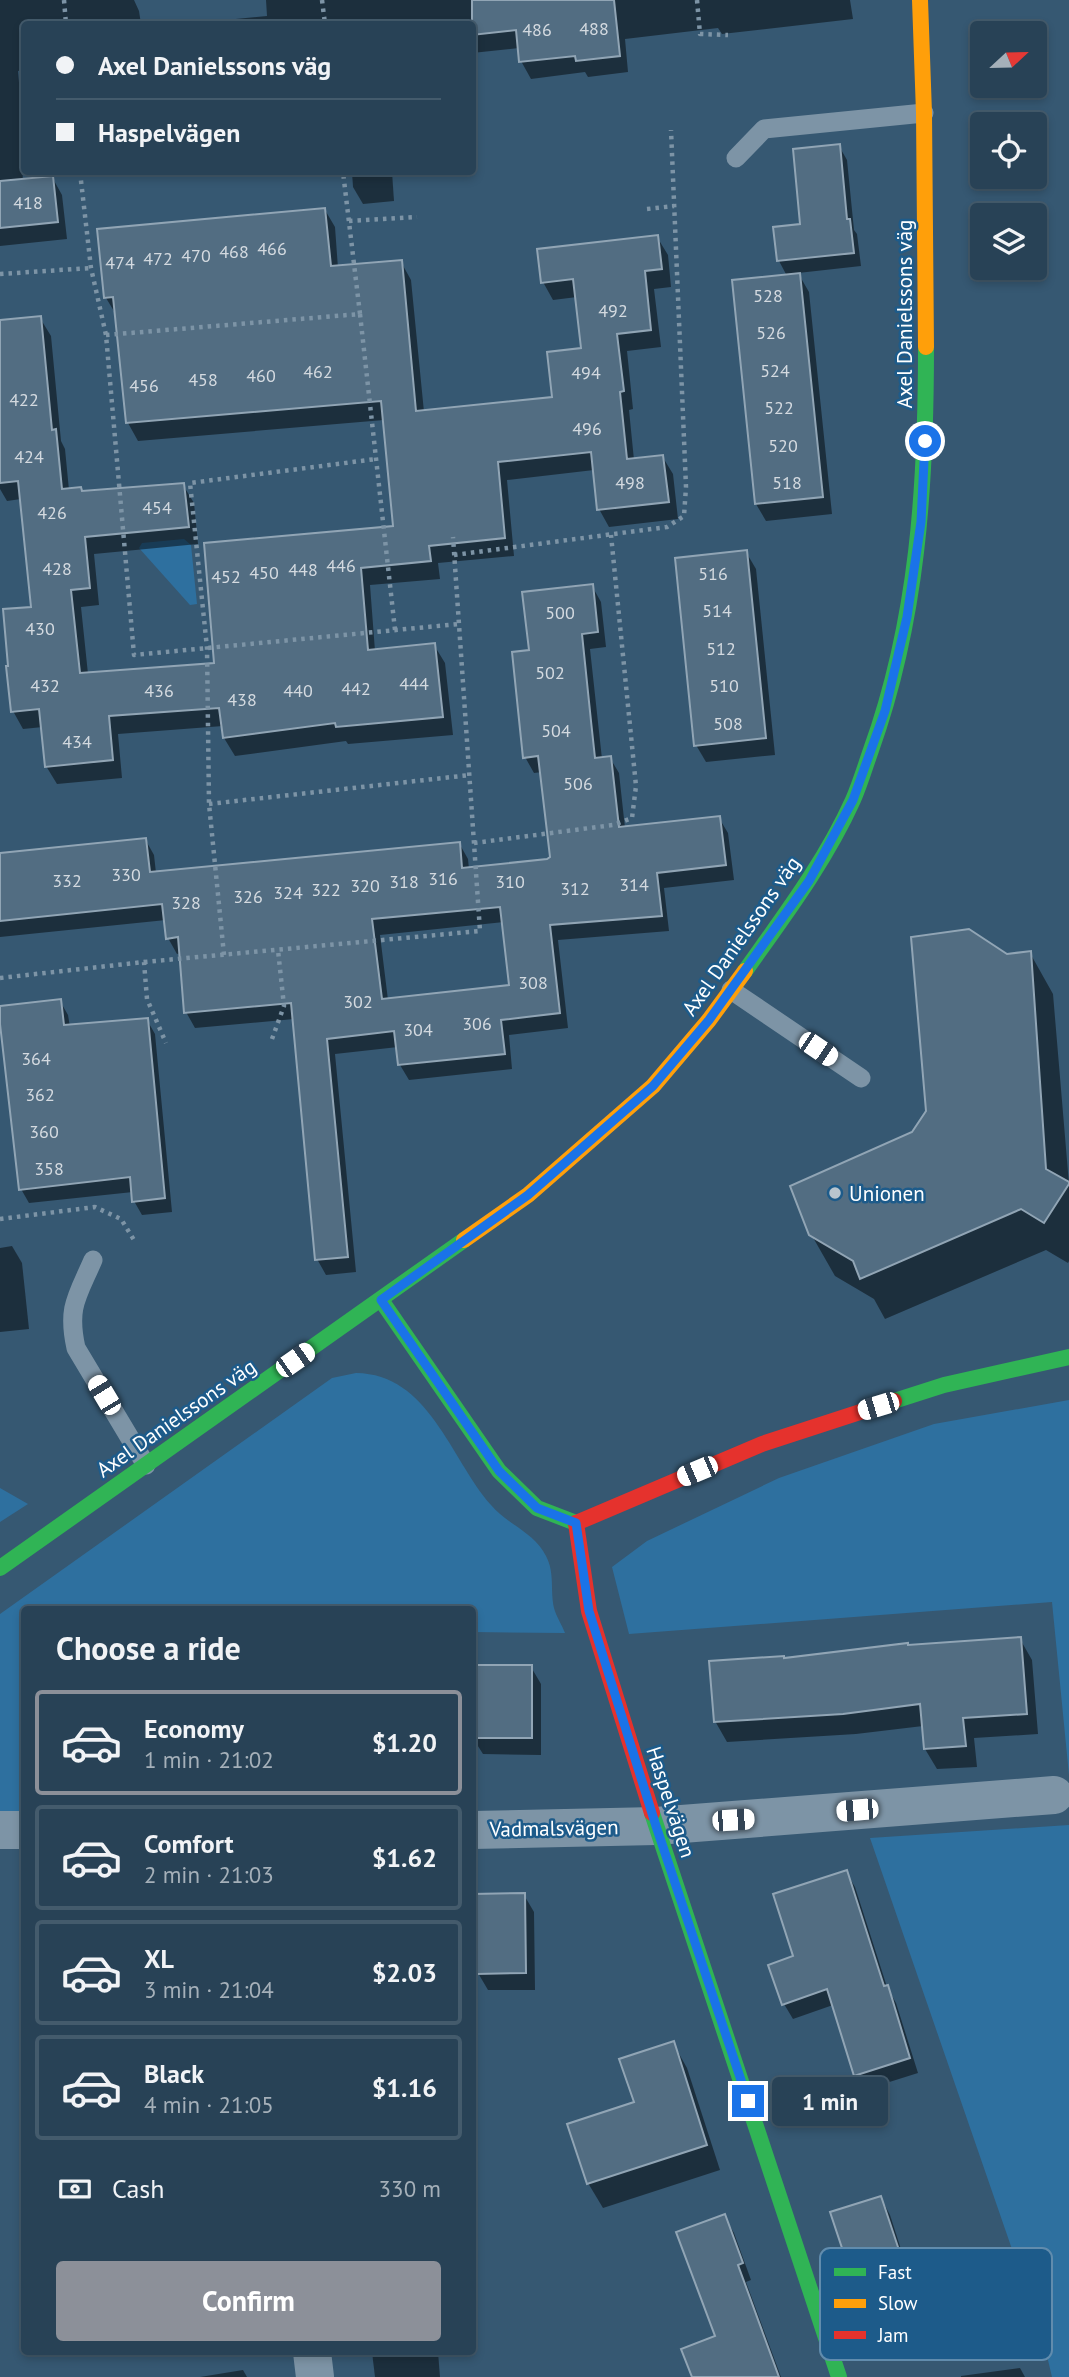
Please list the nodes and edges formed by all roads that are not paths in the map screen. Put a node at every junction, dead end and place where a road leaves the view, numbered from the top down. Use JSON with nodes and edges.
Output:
{"nodes":[{"id":1,"x":920,"y":0,"type":"edge"},
{"id":2,"x":924,"y":113,"type":"junction"},
{"id":3,"x":736,"y":158,"type":"dead end"},
{"id":4,"x":731,"y":990,"type":"junction"},
{"id":5,"x":861,"y":1078,"type":"dead end"},
{"id":6,"x":93,"y":1260,"type":"dead end"},
{"id":7,"x":381,"y":1300,"type":"junction"},
{"id":8,"x":1069,"y":1357,"type":"edge"},
{"id":9,"x":146,"y":1465,"type":"junction"},
{"id":10,"x":576,"y":1523,"type":"junction"},
{"id":11,"x":0,"y":1568,"type":"edge"},
{"id":12,"x":1054,"y":1795,"type":"dead end"},
{"id":13,"x":656,"y":1826,"type":"junction"},
{"id":14,"x":0,"y":1830,"type":"edge"},
{"id":15,"x":21,"y":1830,"type":"edge"},
{"id":16,"x":476,"y":1830,"type":"edge"},
{"id":17,"x":820,"y":2320,"type":"edge"},
{"id":18,"x":312,"y":2355,"type":"edge"},
{"id":19,"x":833,"y":2360,"type":"edge"},
{"id":20,"x":315,"y":2377,"type":"edge"},
{"id":21,"x":839,"y":2377,"type":"edge"}],
"edges":[{"from":1,"to":2,"type":"street","name":"Axel Danielssons väg"},
{"from":2,"to":3,"type":"lane"},
{"from":2,"to":4,"type":"street","name":"Axel Danielssons väg"},
{"from":4,"to":5,"type":"lane"},
{"from":4,"to":7,"type":"street","name":"Axel Danielssons väg"},
{"from":6,"to":9,"type":"lane"},
{"from":7,"to":9,"type":"street","name":"Axel Danielssons väg"},
{"from":7,"to":10,"type":"street"},
{"from":8,"to":10,"type":"street"},
{"from":9,"to":11,"type":"street","name":"Axel Danielssons väg"},
{"from":10,"to":13,"type":"street","name":"Haspelvägen"},
{"from":12,"to":13,"type":"street","name":"Vadmalsvägen"},
{"from":13,"to":16,"type":"street","name":"Vadmalsvägen"},
{"from":13,"to":17,"type":"street","name":"Haspelvägen"},
{"from":14,"to":15,"type":"street"},
{"from":18,"to":20,"type":"street"},
{"from":19,"to":21,"type":"street","name":"Haspelvägen"}]}
